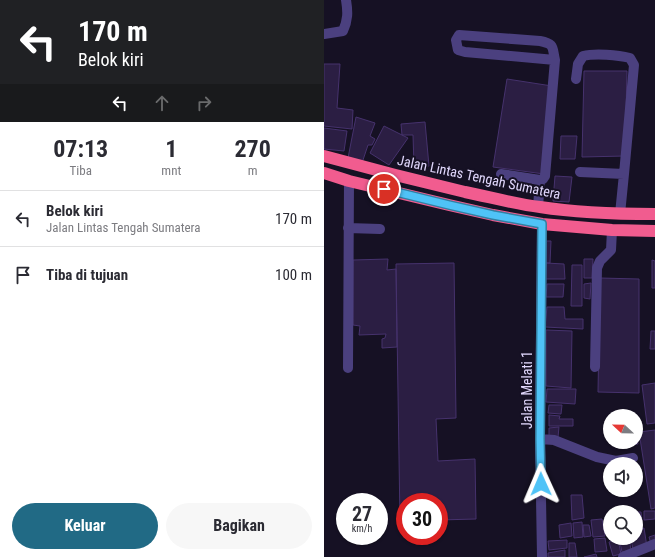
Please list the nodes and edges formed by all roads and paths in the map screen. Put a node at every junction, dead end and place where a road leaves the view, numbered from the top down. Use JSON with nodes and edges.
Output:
{"nodes":[{"id":1,"x":346,"y":0,"type":"edge"},
{"id":2,"x":324,"y":34,"type":"edge"},
{"id":3,"x":555,"y":60,"type":"junction"},
{"id":4,"x":576,"y":79,"type":"dead end"},
{"id":5,"x":324,"y":156,"type":"edge"},
{"id":6,"x":580,"y":172,"type":"dead end"},
{"id":7,"x":324,"y":173,"type":"edge"},
{"id":8,"x":501,"y":174,"type":"dead end"},
{"id":9,"x":624,"y":174,"type":"junction"},
{"id":10,"x":401,"y":177,"type":"junction"},
{"id":11,"x":349,"y":180,"type":"junction"},
{"id":12,"x":540,"y":180,"type":"junction"},
{"id":13,"x":396,"y":192,"type":"junction"},
{"id":14,"x":538,"y":207,"type":"junction"},
{"id":15,"x":620,"y":214,"type":"junction"},
{"id":16,"x":655,"y":214,"type":"edge"},
{"id":17,"x":542,"y":224,"type":"junction"},
{"id":18,"x":348,"y":228,"type":"junction"},
{"id":19,"x":380,"y":229,"type":"dead end"},
{"id":20,"x":612,"y":230,"type":"junction"},
{"id":21,"x":655,"y":231,"type":"edge"},
{"id":22,"x":594,"y":367,"type":"dead end"},
{"id":23,"x":348,"y":368,"type":"dead end"},
{"id":24,"x":540,"y":439,"type":"junction"},
{"id":25,"x":603,"y":458,"type":"edge"},
{"id":26,"x":655,"y":544,"type":"edge"},
{"id":27,"x":542,"y":557,"type":"edge"},
{"id":28,"x":623,"y":557,"type":"edge"}],
"edges":[{"from":1,"to":2,"type":"street"},
{"from":3,"to":3,"type":"street"},
{"from":3,"to":12,"type":"street"},
{"from":4,"to":9,"type":"street"},
{"from":5,"to":10,"type":"highway","name":"Jalan Lintas Tengah Sumatera"},
{"from":6,"to":9,"type":"street"},
{"from":7,"to":11,"type":"highway"},
{"from":8,"to":12,"type":"street"},
{"from":9,"to":15,"type":"street"},
{"from":10,"to":13,"type":"highway"},
{"from":10,"to":14,"type":"highway","name":"Jalan Lintas Tengah Sumatera"},
{"from":11,"to":13,"type":"highway"},
{"from":11,"to":18,"type":"street"},
{"from":12,"to":14,"type":"street"},
{"from":13,"to":17,"type":"highway"},
{"from":14,"to":15,"type":"highway","name":"Jalan Lintas Tengah Sumatera"},
{"from":15,"to":16,"type":"highway","name":"Jalan Lintas Tengah Sumatera"},
{"from":17,"to":20,"type":"highway"},
{"from":17,"to":24,"type":"street","name":"Jalan Melati 1"},
{"from":18,"to":19,"type":"street"},
{"from":18,"to":23,"type":"street"},
{"from":20,"to":21,"type":"highway"},
{"from":20,"to":22,"type":"street"},
{"from":24,"to":25,"type":"street"},
{"from":24,"to":27,"type":"street","name":"Jalan Melati 1"},
{"from":26,"to":28,"type":"street"}]}
